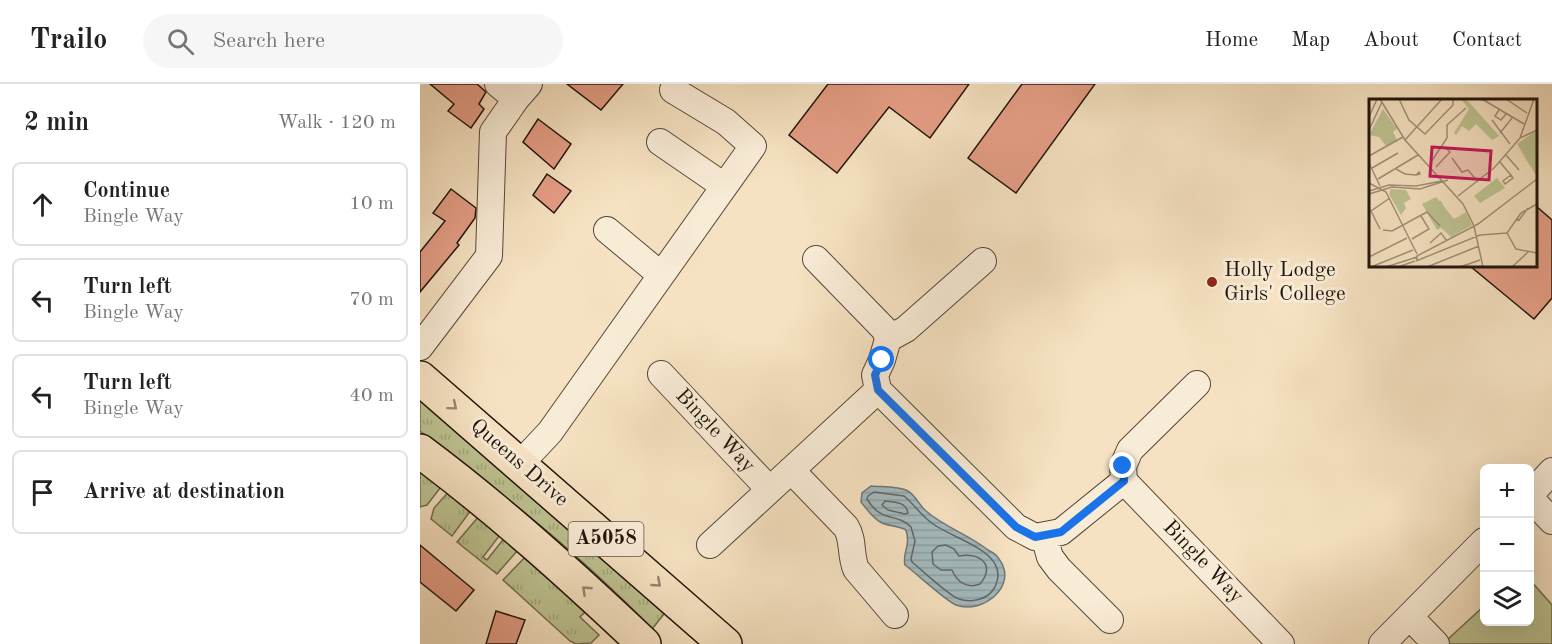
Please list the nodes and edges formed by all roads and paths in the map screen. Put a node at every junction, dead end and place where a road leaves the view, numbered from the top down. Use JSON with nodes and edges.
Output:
{"nodes":[{"id":1,"x":514,"y":89,"type":"edge"},
{"id":2,"x":674,"y":90,"type":"dead end"},
{"id":3,"x":660,"y":142,"type":"dead end"},
{"id":4,"x":724,"y":186,"type":"junction"},
{"id":5,"x":607,"y":230,"type":"dead end"},
{"id":6,"x":816,"y":259,"type":"dead end"},
{"id":7,"x":983,"y":261,"type":"dead end"},
{"id":8,"x":661,"y":275,"type":"junction"},
{"id":9,"x":888,"y":339,"type":"junction"},
{"id":10,"x":420,"y":347,"type":"edge"},
{"id":11,"x":661,"y":374,"type":"dead end"},
{"id":12,"x":420,"y":378,"type":"edge"},
{"id":13,"x":1197,"y":384,"type":"dead end"},
{"id":14,"x":878,"y":390,"type":"junction"},
{"id":15,"x":420,"y":451,"type":"edge"},
{"id":16,"x":520,"y":464,"type":"junction"},
{"id":17,"x":791,"y":470,"type":"junction"},
{"id":18,"x":1552,"y":471,"type":"edge"},
{"id":19,"x":1124,"y":481,"type":"junction"},
{"id":20,"x":769,"y":489,"type":"junction"},
{"id":21,"x":1534,"y":491,"type":"edge"},
{"id":22,"x":1534,"y":501,"type":"edge"},
{"id":23,"x":1552,"y":521,"type":"edge"},
{"id":24,"x":1044,"y":536,"type":"junction"},
{"id":25,"x":710,"y":545,"type":"dead end"},
{"id":26,"x":1480,"y":546,"type":"edge"},
{"id":27,"x":895,"y":615,"type":"dead end"},
{"id":28,"x":1410,"y":617,"type":"junction"},
{"id":29,"x":1110,"y":620,"type":"dead end"},
{"id":30,"x":637,"y":641,"type":"edge"},
{"id":31,"x":725,"y":644,"type":"edge"},
{"id":32,"x":1281,"y":644,"type":"edge"},
{"id":33,"x":1382,"y":644,"type":"edge"},
{"id":34,"x":1436,"y":644,"type":"edge"}],
"edges":[{"from":1,"to":10,"type":"street"},
{"from":2,"to":4,"type":"street"},
{"from":3,"to":4,"type":"street"},
{"from":4,"to":8,"type":"street"},
{"from":5,"to":8,"type":"street"},
{"from":6,"to":9,"type":"street"},
{"from":7,"to":9,"type":"street"},
{"from":8,"to":16,"type":"street"},
{"from":9,"to":14,"type":"street"},
{"from":11,"to":20,"type":"street","name":"Bingle Way"},
{"from":12,"to":16,"type":"highway","name":"Queens Drive","number":"A5058","one_way":true},
{"from":13,"to":19,"type":"street"},
{"from":14,"to":17,"type":"street","name":"Bingle Way"},
{"from":14,"to":24,"type":"street"},
{"from":30,"to":15,"type":"highway","number":"A5058","one_way":true},
{"from":16,"to":31,"type":"highway","name":"Queens Drive","number":"A5058","one_way":true},
{"from":17,"to":20,"type":"street","name":"Bingle Way"},
{"from":17,"to":27,"type":"street"},
{"from":18,"to":21,"type":"street"},
{"from":19,"to":24,"type":"street"},
{"from":19,"to":32,"type":"street","name":"Bingle Way"},
{"from":20,"to":25,"type":"street","name":"Bingle Way"},
{"from":22,"to":23,"type":"street"},
{"from":24,"to":29,"type":"street"},
{"from":26,"to":28,"type":"street"},
{"from":28,"to":33,"type":"street"},
{"from":28,"to":34,"type":"street"}]}
